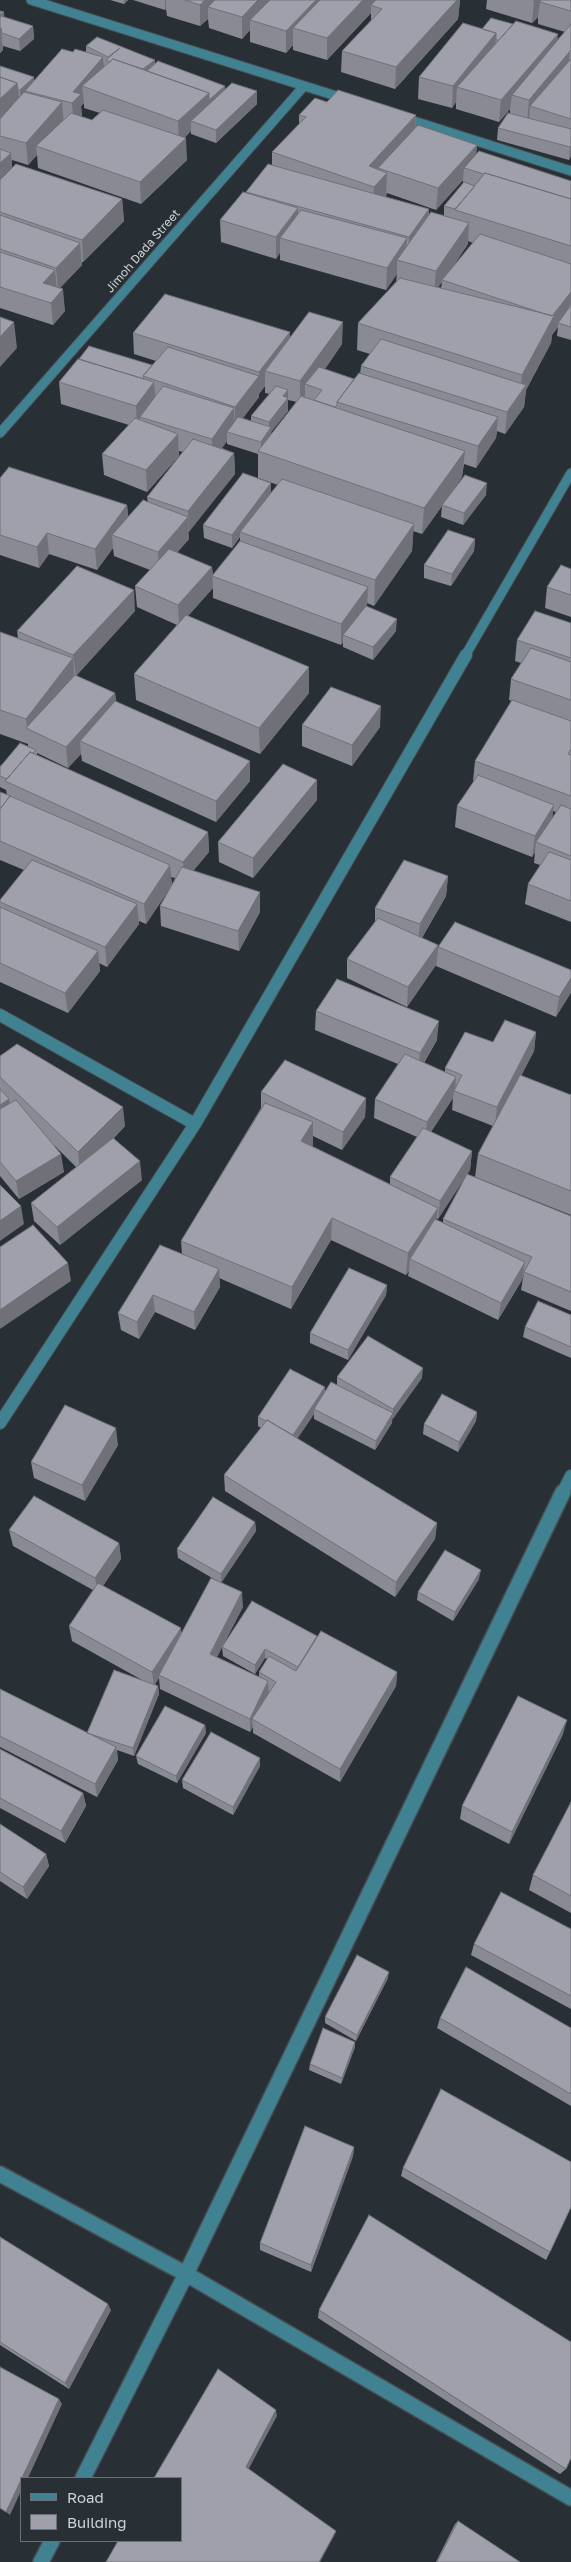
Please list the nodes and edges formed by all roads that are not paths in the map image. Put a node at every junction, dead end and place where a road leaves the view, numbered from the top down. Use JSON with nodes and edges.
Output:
{"nodes":[{"id":1,"x":32,"y":0,"type":"edge"},
{"id":2,"x":304,"y":86,"type":"junction"},
{"id":3,"x":362,"y":104,"type":"edge"},
{"id":4,"x":390,"y":113,"type":"edge"},
{"id":5,"x":571,"y":171,"type":"edge"},
{"id":6,"x":0,"y":433,"type":"edge"},
{"id":7,"x":571,"y":474,"type":"edge"},
{"id":8,"x":0,"y":1015,"type":"edge"},
{"id":9,"x":195,"y":1124,"type":"junction"},
{"id":10,"x":0,"y":1423,"type":"edge"},
{"id":11,"x":571,"y":1476,"type":"edge"},
{"id":12,"x":0,"y":2174,"type":"edge"},
{"id":13,"x":186,"y":2274,"type":"junction"},
{"id":14,"x":84,"y":2477,"type":"edge"},
{"id":15,"x":571,"y":2498,"type":"edge"},
{"id":16,"x":51,"y":2542,"type":"edge"},
{"id":17,"x":41,"y":2562,"type":"edge"}],
"edges":[{"from":1,"to":2,"type":"street"},
{"from":2,"to":3,"type":"street"},
{"from":2,"to":6,"type":"street","name":"Jimoh Dada Street"},
{"from":4,"to":5,"type":"street"},
{"from":7,"to":9,"type":"street"},
{"from":8,"to":9,"type":"street"},
{"from":9,"to":10,"type":"street"},
{"from":11,"to":13,"type":"street"},
{"from":12,"to":13,"type":"street"},
{"from":13,"to":14,"type":"street"},
{"from":13,"to":15,"type":"street"},
{"from":16,"to":17,"type":"street"}]}
